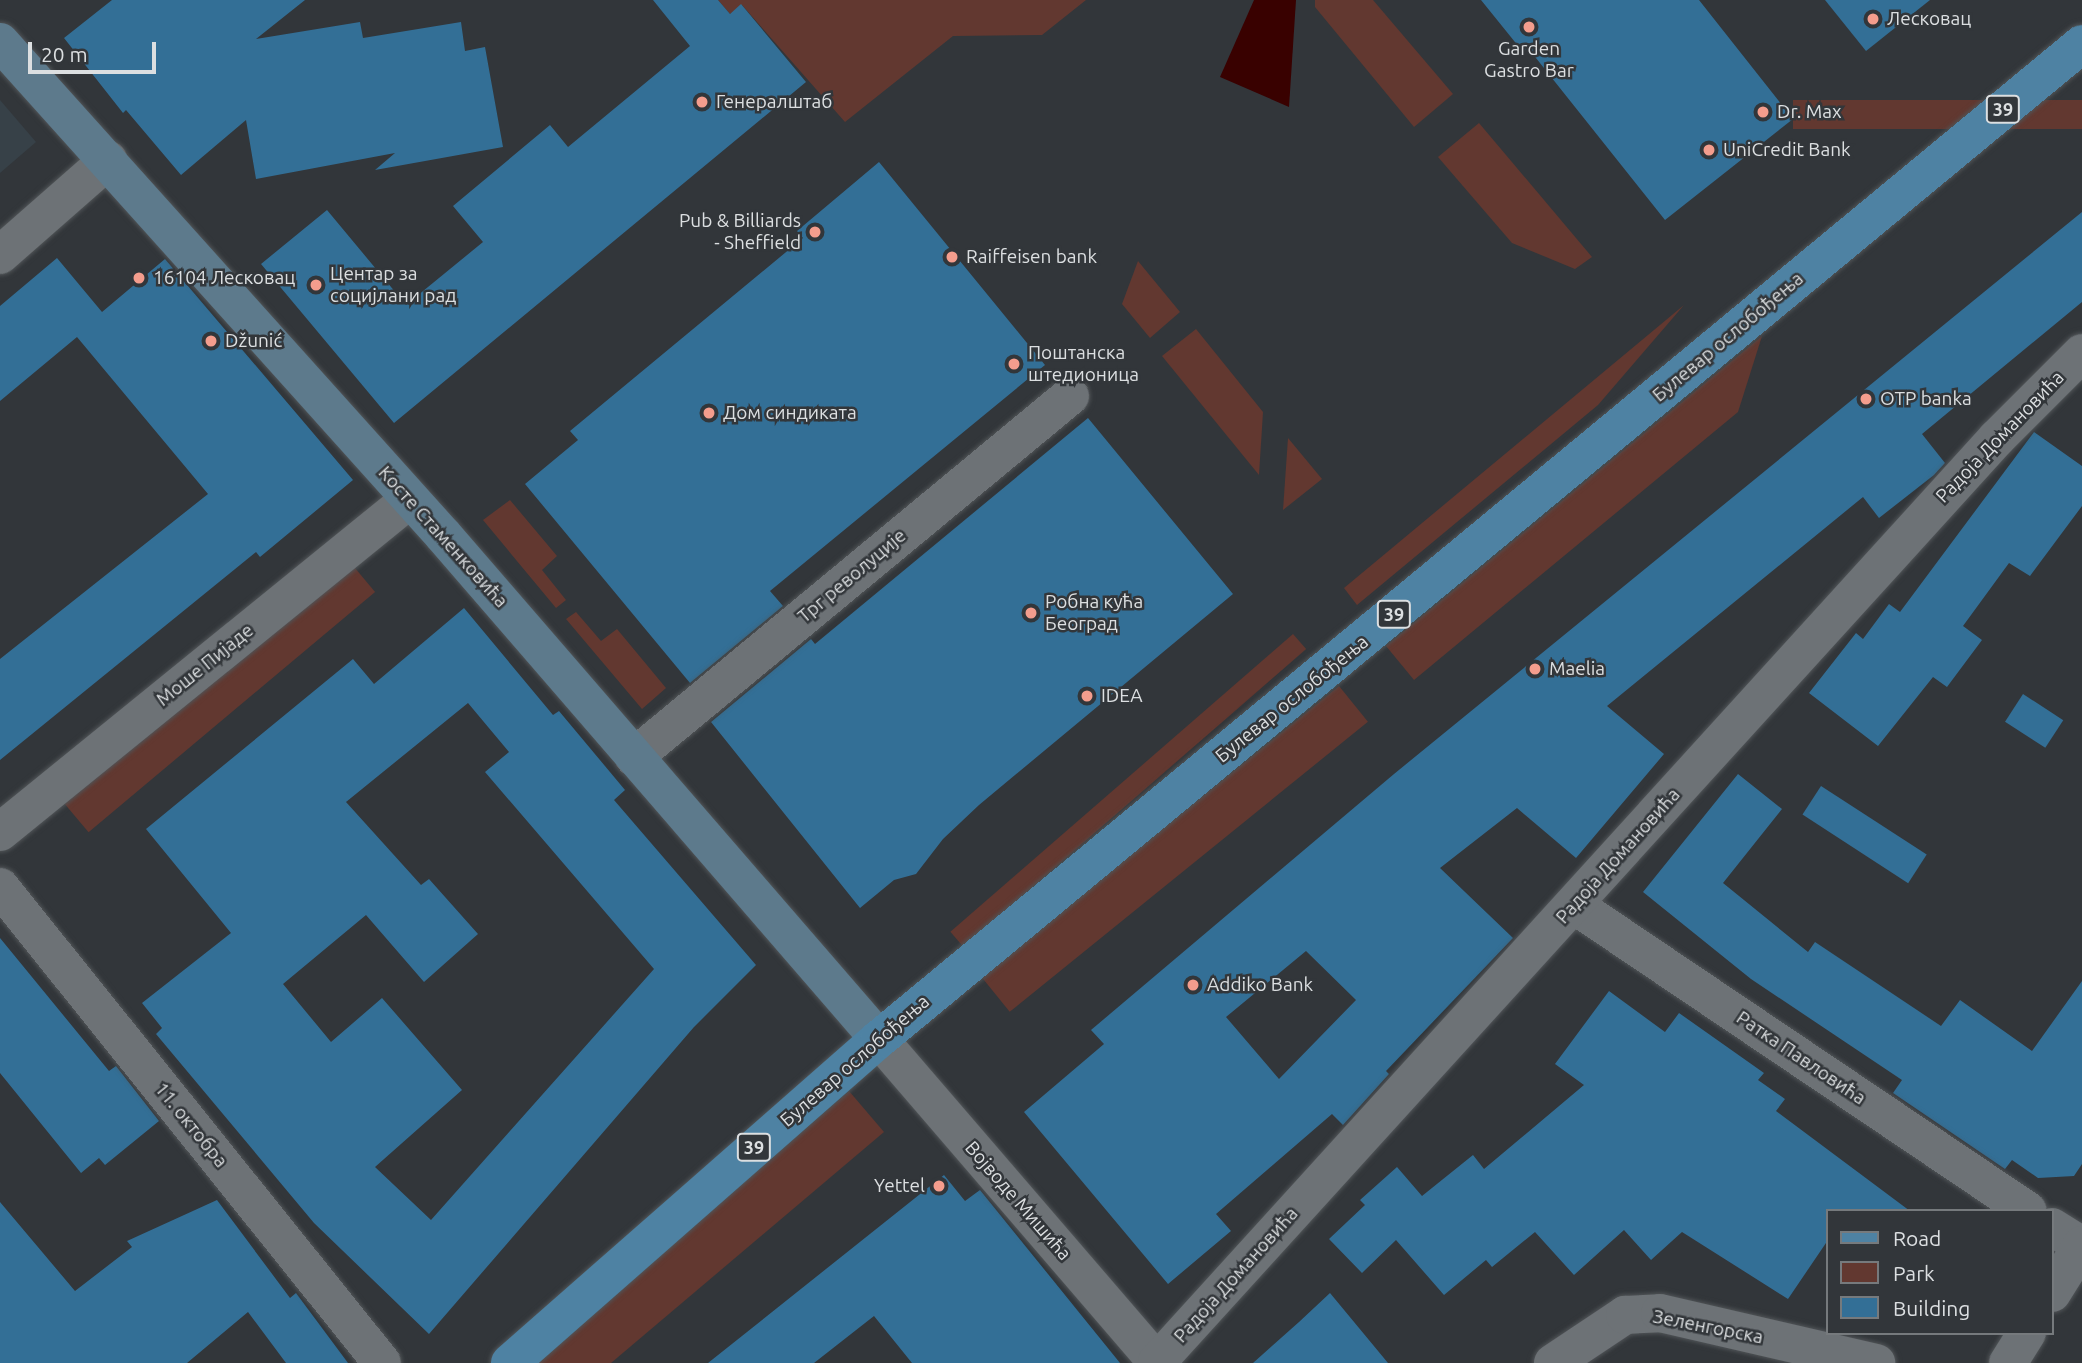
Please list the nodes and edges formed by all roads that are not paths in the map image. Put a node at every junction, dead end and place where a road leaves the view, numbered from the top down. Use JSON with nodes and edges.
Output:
{"nodes":[{"id":1,"x":0,"y":42,"type":"edge"},
{"id":2,"x":2082,"y":44,"type":"edge"},
{"id":3,"x":108,"y":160,"type":"junction"},
{"id":4,"x":0,"y":255,"type":"edge"},
{"id":5,"x":2082,"y":353,"type":"edge"},
{"id":6,"x":1070,"y":396,"type":"dead end"},
{"id":7,"x":410,"y":499,"type":"junction"},
{"id":8,"x":634,"y":757,"type":"junction"},
{"id":9,"x":0,"y":832,"type":"edge"},
{"id":10,"x":0,"y":887,"type":"edge"},
{"id":11,"x":1574,"y":905,"type":"junction"},
{"id":12,"x":878,"y":1039,"type":"junction"},
{"id":13,"x":2025,"y":1209,"type":"edge"},
{"id":14,"x":2054,"y":1228,"type":"edge"},
{"id":15,"x":2082,"y":1246,"type":"edge"},
{"id":16,"x":2054,"y":1290,"type":"edge"},
{"id":17,"x":2026,"y":1335,"type":"edge"},
{"id":18,"x":1157,"y":1362,"type":"edge"},
{"id":19,"x":382,"y":1363,"type":"edge"},
{"id":20,"x":510,"y":1363,"type":"edge"},
{"id":21,"x":1553,"y":1363,"type":"edge"},
{"id":22,"x":1876,"y":1363,"type":"edge"},
{"id":23,"x":2008,"y":1363,"type":"edge"}],
"edges":[{"from":1,"to":3,"type":"street","name":"Косте Стаменковића"},
{"from":2,"to":12,"type":"main road","name":"Булевар ослобођења","number":"39"},
{"from":3,"to":4,"type":"street"},
{"from":3,"to":7,"type":"street","name":"Косте Стаменковића"},
{"from":5,"to":11,"type":"street","name":"Радоја Домановића"},
{"from":6,"to":8,"type":"street","name":"Трг револуције"},
{"from":7,"to":8,"type":"street","name":"Косте Стаменковића"},
{"from":7,"to":9,"type":"street","name":"Моше Пијаде"},
{"from":8,"to":12,"type":"street","name":"Косте Стаменковића"},
{"from":10,"to":19,"type":"street","name":"11. октобра"},
{"from":11,"to":13,"type":"street","name":"Ратка Павловића"},
{"from":11,"to":18,"type":"street","name":"Радоја Домановића"},
{"from":12,"to":18,"type":"street","name":"Војводе Мишића"},
{"from":12,"to":20,"type":"main road","name":"Булевар ослобођења","number":"39"},
{"from":14,"to":15,"type":"street"},
{"from":15,"to":16,"type":"street"},
{"from":17,"to":23,"type":"street"},
{"from":21,"to":22,"type":"street","name":"Зеленгорска"}]}
